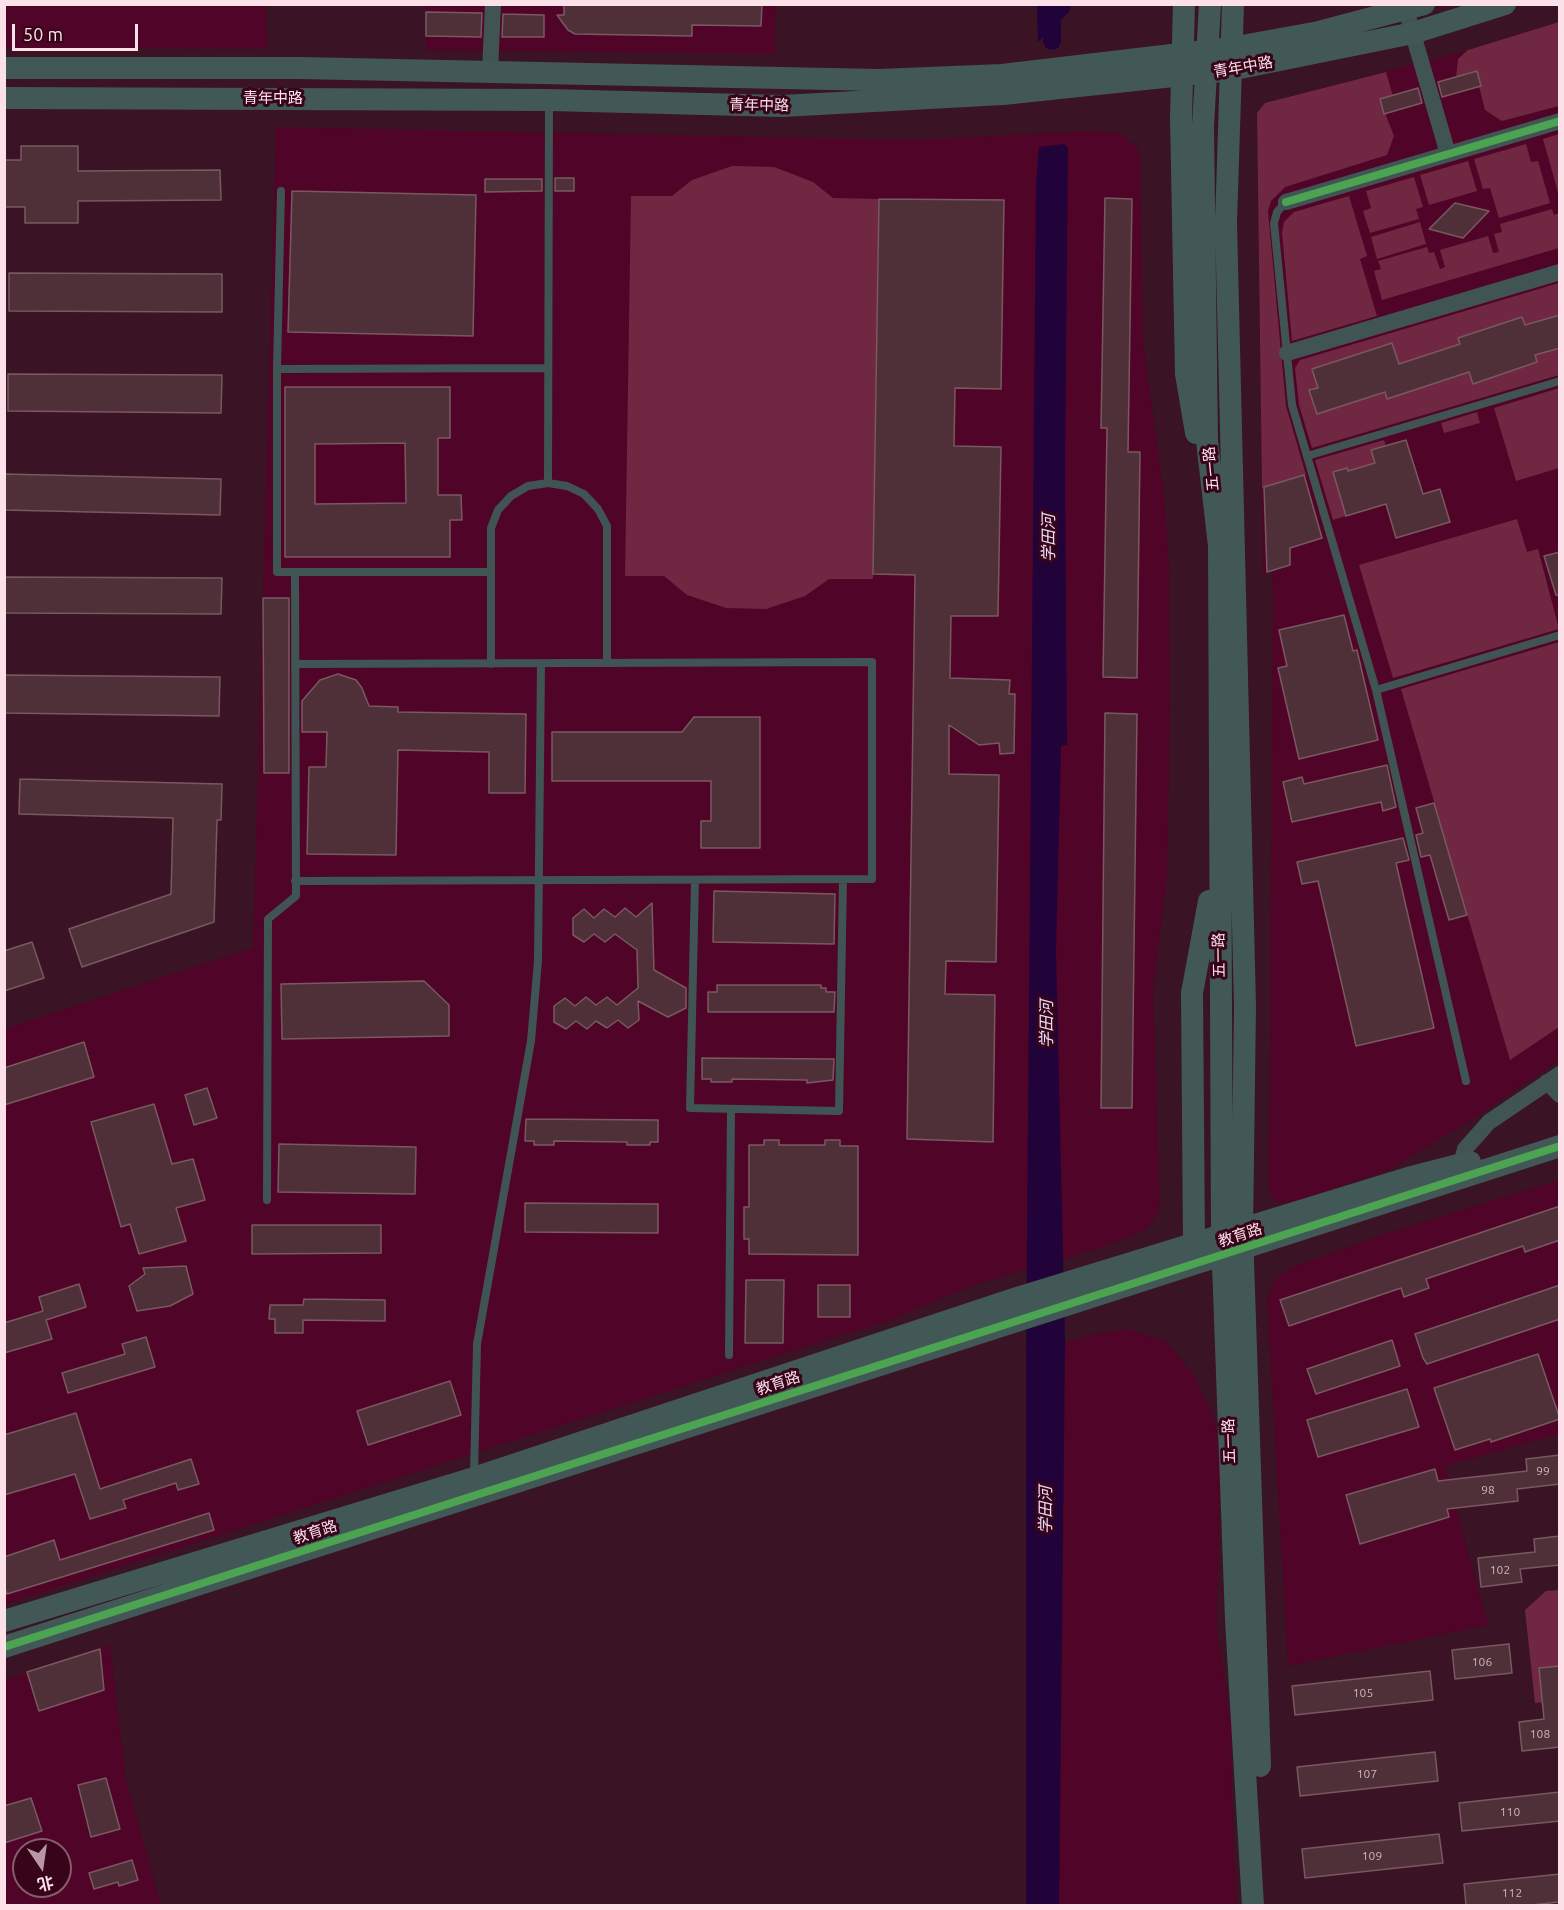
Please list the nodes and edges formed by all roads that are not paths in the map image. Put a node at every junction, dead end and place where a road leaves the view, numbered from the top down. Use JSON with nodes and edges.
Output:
{"nodes":[{"id":1,"x":493,"y":4,"type":"edge"},
{"id":2,"x":1184,"y":4,"type":"edge"},
{"id":3,"x":1210,"y":4,"type":"edge"},
{"id":4,"x":1233,"y":4,"type":"edge"},
{"id":5,"x":1505,"y":4,"type":"edge"},
{"id":6,"x":1415,"y":7,"type":"edge"},
{"id":7,"x":1413,"y":33,"type":"junction"},
{"id":8,"x":1231,"y":48,"type":"junction"},
{"id":9,"x":1207,"y":51,"type":"junction"},
{"id":10,"x":1182,"y":65,"type":"junction"},
{"id":11,"x":4,"y":68,"type":"edge"},
{"id":12,"x":1230,"y":70,"type":"junction"},
{"id":13,"x":490,"y":72,"type":"junction"},
{"id":14,"x":1206,"y":74,"type":"junction"},
{"id":15,"x":4,"y":98,"type":"edge"},
{"id":16,"x":549,"y":100,"type":"junction"},
{"id":17,"x":1560,"y":121,"type":"edge"},
{"id":18,"x":1448,"y":154,"type":"junction"},
{"id":19,"x":281,"y":190,"type":"dead end"},
{"id":20,"x":1286,"y":202,"type":"joint"},
{"id":21,"x":1560,"y":272,"type":"edge"},
{"id":22,"x":1287,"y":353,"type":"junction"},
{"id":23,"x":548,"y":368,"type":"junction"},
{"id":24,"x":277,"y":369,"type":"junction"},
{"id":25,"x":1560,"y":381,"type":"edge"},
{"id":26,"x":1307,"y":456,"type":"junction"},
{"id":27,"x":548,"y":483,"type":"junction"},
{"id":28,"x":1219,"y":546,"type":"junction"},
{"id":29,"x":295,"y":572,"type":"junction"},
{"id":30,"x":491,"y":572,"type":"junction"},
{"id":31,"x":1560,"y":635,"type":"edge"},
{"id":32,"x":541,"y":663,"type":"junction"},
{"id":33,"x":607,"y":663,"type":"junction"},
{"id":34,"x":295,"y":664,"type":"junction"},
{"id":35,"x":491,"y":664,"type":"junction"},
{"id":36,"x":1376,"y":690,"type":"junction"},
{"id":37,"x":1218,"y":846,"type":"junction"},
{"id":38,"x":843,"y":879,"type":"junction"},
{"id":39,"x":541,"y":880,"type":"junction"},
{"id":40,"x":694,"y":880,"type":"junction"},
{"id":41,"x":296,"y":881,"type":"junction"},
{"id":42,"x":1553,"y":1078,"type":"edge"},
{"id":43,"x":1466,"y":1081,"type":"dead end"},
{"id":44,"x":1560,"y":1095,"type":"edge"},
{"id":45,"x":731,"y":1108,"type":"junction"},
{"id":46,"x":1560,"y":1141,"type":"edge"},
{"id":47,"x":1560,"y":1146,"type":"edge"},
{"id":48,"x":1461,"y":1164,"type":"junction"},
{"id":49,"x":267,"y":1200,"type":"dead end"},
{"id":50,"x":1232,"y":1242,"type":"junction"},
{"id":51,"x":1194,"y":1245,"type":"junction"},
{"id":52,"x":1073,"y":1291,"type":"junction"},
{"id":53,"x":729,"y":1354,"type":"dead end"},
{"id":54,"x":476,"y":1486,"type":"junction"},
{"id":55,"x":4,"y":1621,"type":"edge"},
{"id":56,"x":4,"y":1647,"type":"edge"},
{"id":57,"x":1253,"y":1905,"type":"edge"},
{"id":58,"x":1268,"y":1905,"type":"edge"}],
"edges":[{"from":1,"to":13,"type":"street"},
{"from":2,"to":10,"type":"main road"},
{"from":3,"to":9,"type":"main road","name":"五一路"},
{"from":4,"to":8,"type":"main road","name":"五一路"},
{"from":5,"to":7,"type":"main road","name":"青年中路"},
{"from":6,"to":7,"type":"street"},
{"from":6,"to":8,"type":"main road","name":"青年中路"},
{"from":7,"to":12,"type":"main road","name":"青年中路"},
{"from":7,"to":18,"type":"street"},
{"from":8,"to":9,"type":"main road","name":"青年中路"},
{"from":8,"to":12,"type":"main road","name":"五一路"},
{"from":9,"to":10,"type":"main road","name":"青年中路"},
{"from":9,"to":14,"type":"main road","name":"五一路"},
{"from":10,"to":13,"type":"main road","name":"青年中路"},
{"from":10,"to":14,"type":"main road","name":"青年中路"},
{"from":10,"to":16,"type":"main road","name":"青年中路"},
{"from":10,"to":28,"type":"main road"},
{"from":11,"to":13,"type":"main road","name":"青年中路"},
{"from":12,"to":14,"type":"main road","name":"青年中路"},
{"from":12,"to":50,"type":"main road","name":"五一路"},
{"from":14,"to":28,"type":"main road","name":"五一路"},
{"from":15,"to":16,"type":"main road","name":"青年中路"},
{"from":16,"to":23,"type":"lane"},
{"from":17,"to":18,"type":"street"},
{"from":18,"to":20,"type":"street"},
{"from":19,"to":24,"type":"lane"},
{"from":20,"to":22,"type":"lane"},
{"from":21,"to":22,"type":"street"},
{"from":22,"to":26,"type":"lane"},
{"from":23,"to":24,"type":"lane"},
{"from":23,"to":27,"type":"lane"},
{"from":24,"to":29,"type":"lane"},
{"from":25,"to":26,"type":"lane"},
{"from":26,"to":36,"type":"lane"},
{"from":27,"to":30,"type":"lane"},
{"from":27,"to":33,"type":"lane"},
{"from":28,"to":37,"type":"main road","name":"五一路"},
{"from":29,"to":30,"type":"lane"},
{"from":29,"to":34,"type":"lane"},
{"from":30,"to":35,"type":"lane"},
{"from":31,"to":36,"type":"lane"},
{"from":32,"to":33,"type":"lane"},
{"from":32,"to":35,"type":"lane"},
{"from":32,"to":39,"type":"lane"},
{"from":33,"to":38,"type":"lane"},
{"from":34,"to":35,"type":"lane"},
{"from":34,"to":41,"type":"lane"},
{"from":36,"to":43,"type":"lane"},
{"from":37,"to":50,"type":"main road","name":"五一路"},
{"from":37,"to":51,"type":"main road"},
{"from":38,"to":40,"type":"lane"},
{"from":38,"to":45,"type":"lane"},
{"from":39,"to":40,"type":"lane"},
{"from":39,"to":41,"type":"lane"},
{"from":39,"to":54,"type":"lane"},
{"from":40,"to":45,"type":"lane"},
{"from":41,"to":49,"type":"lane"},
{"from":42,"to":44,"type":"street"},
{"from":42,"to":48,"type":"street"},
{"from":45,"to":53,"type":"lane"},
{"from":46,"to":48,"type":"main road","name":"教育路"},
{"from":47,"to":50,"type":"main road","name":"教育路"},
{"from":48,"to":50,"type":"main road","name":"教育路"},
{"from":50,"to":51,"type":"main road","name":"教育路"},
{"from":50,"to":52,"type":"main road","name":"教育路"},
{"from":50,"to":57,"type":"main road","name":"五一路"},
{"from":50,"to":58,"type":"main road","name":"五一路"},
{"from":51,"to":52,"type":"main road","name":"教育路"},
{"from":52,"to":54,"type":"main road","name":"教育路"},
{"from":52,"to":54,"type":"main road","name":"教育路"},
{"from":54,"to":55,"type":"main road","name":"教育路"},
{"from":54,"to":56,"type":"main road","name":"教育路"}]}
